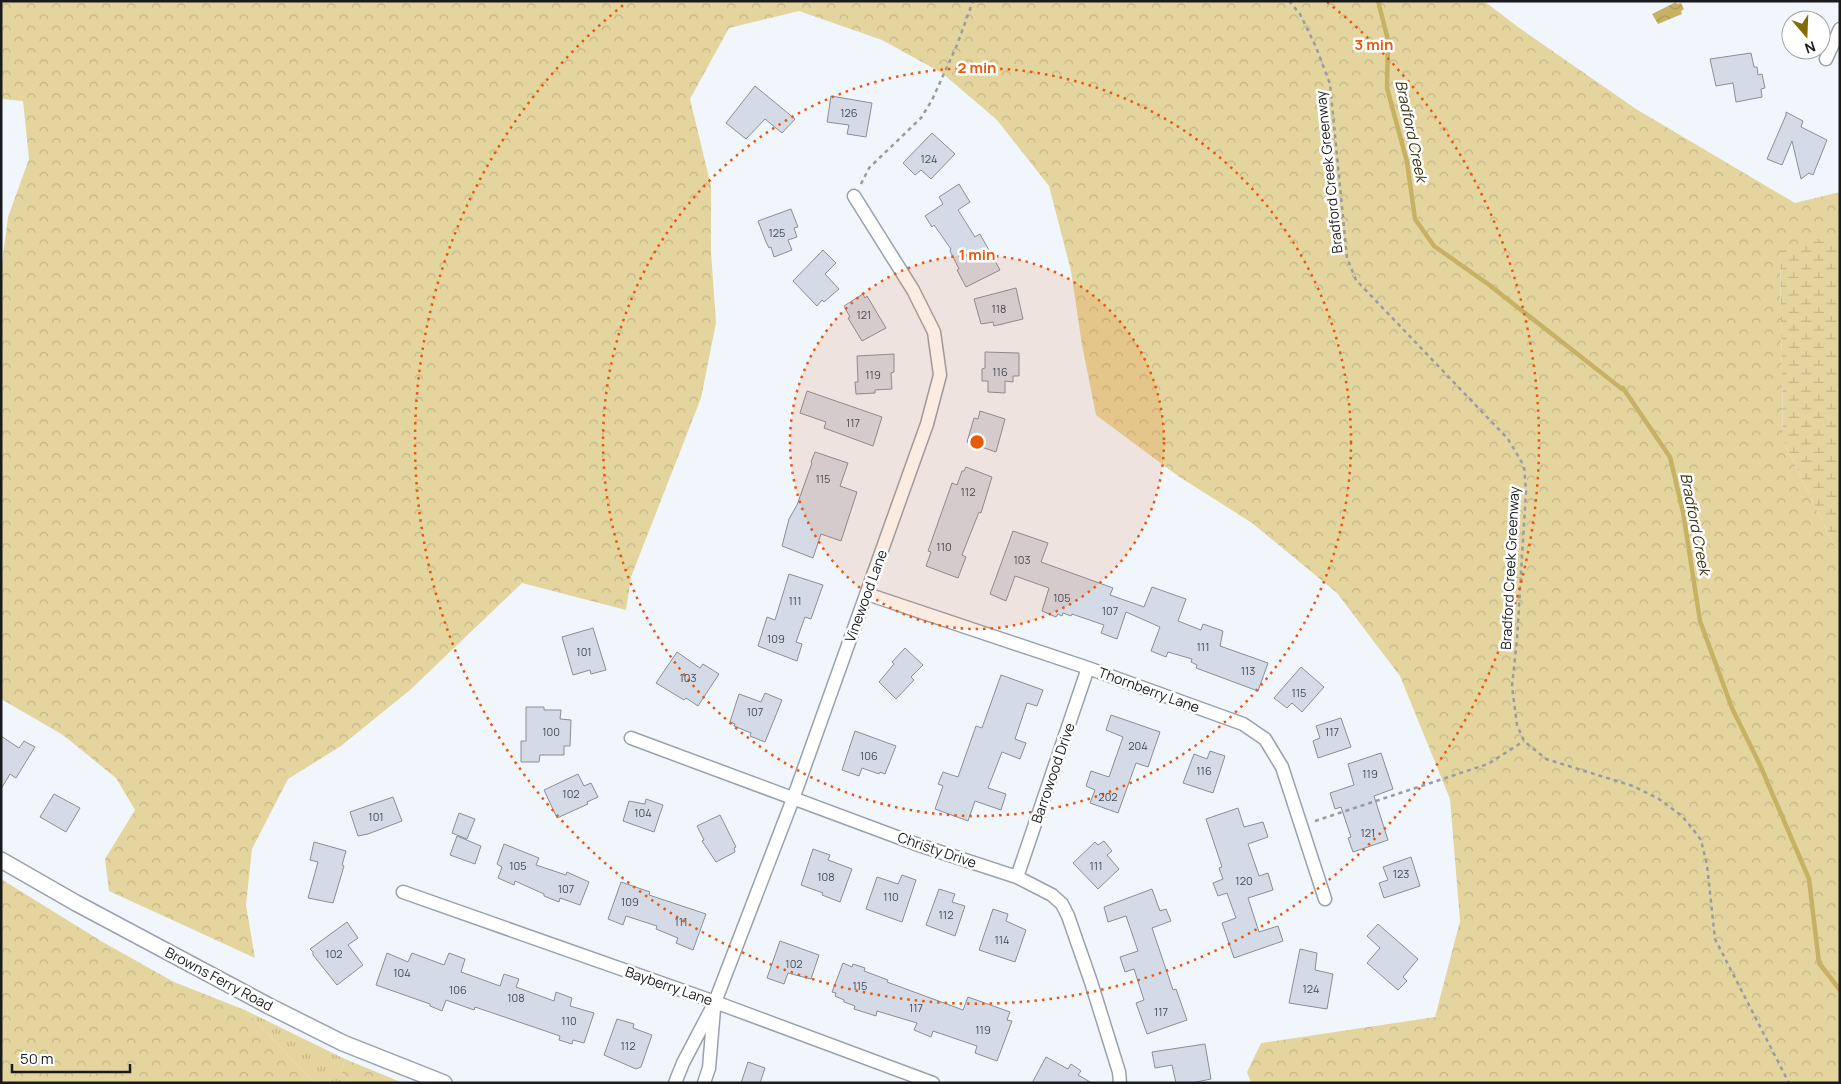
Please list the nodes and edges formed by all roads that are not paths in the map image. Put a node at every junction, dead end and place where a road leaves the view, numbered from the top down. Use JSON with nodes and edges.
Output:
{"nodes":[{"id":1,"x":1840,"y":29,"type":"edge"},
{"id":2,"x":1831,"y":48,"type":"edge"},
{"id":3,"x":854,"y":196,"type":"road end"},
{"id":4,"x":867,"y":594,"type":"junction"},
{"id":5,"x":1088,"y":668,"type":"junction"},
{"id":6,"x":631,"y":738,"type":"dead end"},
{"id":7,"x":793,"y":799,"type":"junction"},
{"id":8,"x":1,"y":860,"type":"edge"},
{"id":9,"x":1017,"y":877,"type":"junction"},
{"id":10,"x":403,"y":892,"type":"dead end"},
{"id":11,"x":1326,"y":899,"type":"dead end"},
{"id":12,"x":715,"y":1002,"type":"junction"},
{"id":13,"x":444,"y":1083,"type":"edge"},
{"id":14,"x":675,"y":1083,"type":"edge"},
{"id":15,"x":704,"y":1083,"type":"edge"},
{"id":16,"x":933,"y":1083,"type":"edge"},
{"id":17,"x":1120,"y":1083,"type":"edge"}],
"edges":[{"from":1,"to":2,"type":"street"},
{"from":3,"to":4,"type":"street","name":"Vinewood Lane"},
{"from":4,"to":5,"type":"street","name":"Thornberry Lane"},
{"from":4,"to":7,"type":"street","name":"Vinewood Lane"},
{"from":5,"to":9,"type":"street","name":"Barrowood Drive"},
{"from":5,"to":11,"type":"street","name":"Thornberry Lane"},
{"from":6,"to":7,"type":"street","name":"Christy Drive"},
{"from":7,"to":9,"type":"street","name":"Christy Drive"},
{"from":7,"to":12,"type":"street","name":"Vinewood Lane"},
{"from":8,"to":13,"type":"street","name":"Browns Ferry Road"},
{"from":9,"to":17,"type":"street","name":"Christy Drive"},
{"from":10,"to":12,"type":"street","name":"Bayberry Lane"},
{"from":12,"to":14,"type":"street","name":"Vinewood Lane"},
{"from":12,"to":15,"type":"street","name":"Vinewood Lane"},
{"from":12,"to":16,"type":"street","name":"Bayberry Lane"}]}
